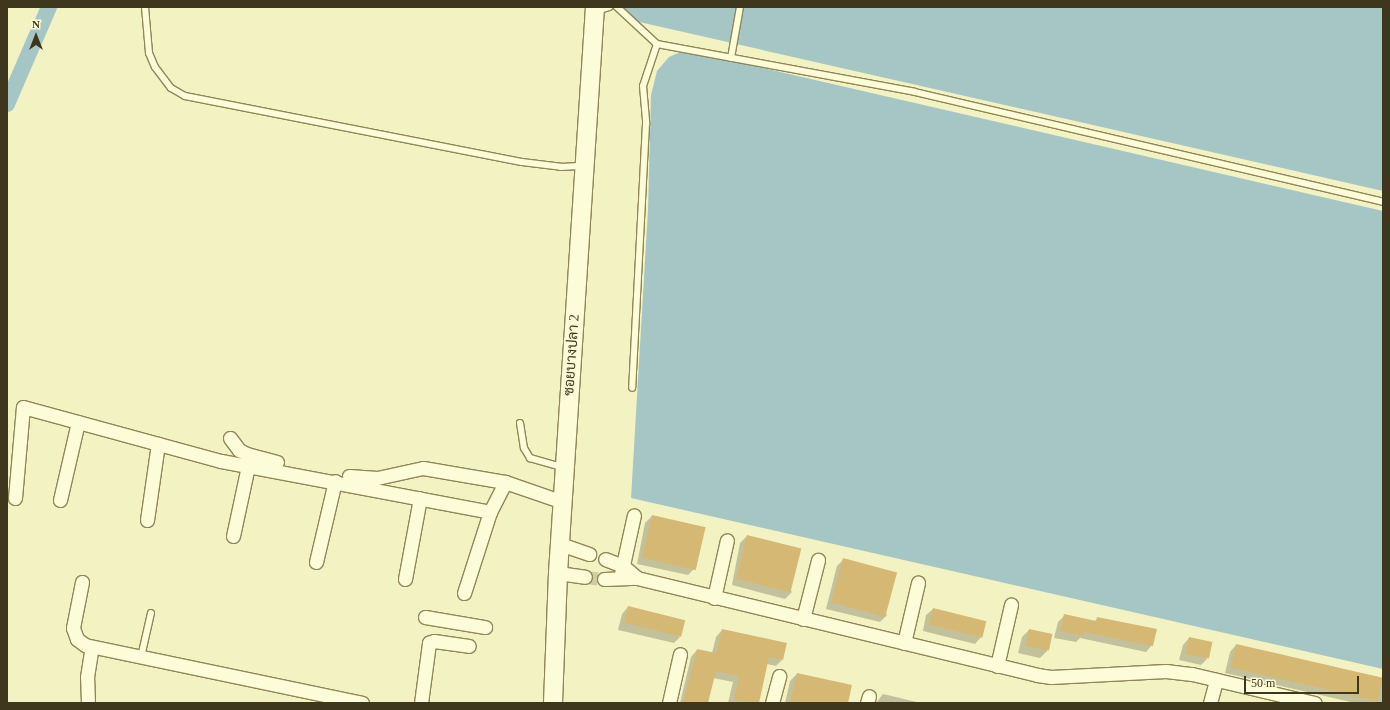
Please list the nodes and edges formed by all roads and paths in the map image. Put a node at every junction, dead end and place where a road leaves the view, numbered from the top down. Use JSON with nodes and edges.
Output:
{"nodes":[{"id":1,"x":144,"y":7,"type":"edge"},
{"id":2,"x":617,"y":7,"type":"edge"},
{"id":3,"x":740,"y":7,"type":"edge"},
{"id":4,"x":600,"y":8,"type":"edge"},
{"id":5,"x":657,"y":44,"type":"junction"},
{"id":6,"x":731,"y":58,"type":"junction"},
{"id":7,"x":583,"y":166,"type":"junction"},
{"id":8,"x":1383,"y":202,"type":"edge"},
{"id":9,"x":632,"y":388,"type":"dead end"},
{"id":10,"x":78,"y":422,"type":"junction"},
{"id":11,"x":520,"y":423,"type":"dead end"},
{"id":12,"x":230,"y":438,"type":"dead end"},
{"id":13,"x":158,"y":444,"type":"junction"},
{"id":14,"x":248,"y":466,"type":"junction"},
{"id":15,"x":564,"y":469,"type":"junction"},
{"id":16,"x":334,"y":481,"type":"junction"},
{"id":17,"x":505,"y":482,"type":"junction"},
{"id":18,"x":15,"y":498,"type":"dead end"},
{"id":19,"x":420,"y":498,"type":"junction"},
{"id":20,"x":60,"y":500,"type":"dead end"},
{"id":21,"x":563,"y":502,"type":"junction"},
{"id":22,"x":490,"y":512,"type":"junction"},
{"id":23,"x":634,"y":515,"type":"dead end"},
{"id":24,"x":147,"y":520,"type":"dead end"},
{"id":25,"x":233,"y":536,"type":"dead end"},
{"id":26,"x":727,"y":540,"type":"dead end"},
{"id":27,"x":560,"y":544,"type":"junction"},
{"id":28,"x":589,"y":554,"type":"dead end"},
{"id":29,"x":605,"y":560,"type":"dead end"},
{"id":30,"x":818,"y":560,"type":"dead end"},
{"id":31,"x":316,"y":562,"type":"dead end"},
{"id":32,"x":624,"y":566,"type":"junction"},
{"id":33,"x":558,"y":573,"type":"junction"},
{"id":34,"x":585,"y":577,"type":"tunnel mouth"},
{"id":35,"x":637,"y":578,"type":"junction"},
{"id":36,"x":405,"y":579,"type":"dead end"},
{"id":37,"x":604,"y":579,"type":"tunnel mouth"},
{"id":38,"x":620,"y":580,"type":"junction"},
{"id":39,"x":82,"y":582,"type":"dead end"},
{"id":40,"x":918,"y":583,"type":"dead end"},
{"id":41,"x":464,"y":593,"type":"dead end"},
{"id":42,"x":714,"y":598,"type":"junction"},
{"id":43,"x":1011,"y":605,"type":"dead end"},
{"id":44,"x":152,"y":613,"type":"dead end"},
{"id":45,"x":425,"y":617,"type":"dead end"},
{"id":46,"x":803,"y":619,"type":"junction"},
{"id":47,"x":456,"y":622,"type":"junction"},
{"id":48,"x":485,"y":627,"type":"dead end"},
{"id":49,"x":904,"y":643,"type":"junction"},
{"id":50,"x":452,"y":644,"type":"junction"},
{"id":51,"x":92,"y":646,"type":"junction"},
{"id":52,"x":469,"y":646,"type":"dead end"},
{"id":53,"x":680,"y":654,"type":"dead end"},
{"id":54,"x":141,"y":657,"type":"junction"},
{"id":55,"x":997,"y":666,"type":"junction"},
{"id":56,"x":778,"y":676,"type":"dead end"},
{"id":57,"x":1216,"y":680,"type":"junction"},
{"id":58,"x":1301,"y":701,"type":"edge"},
{"id":59,"x":88,"y":703,"type":"edge"},
{"id":60,"x":362,"y":703,"type":"edge"},
{"id":61,"x":421,"y":703,"type":"edge"},
{"id":62,"x":553,"y":703,"type":"edge"},
{"id":63,"x":669,"y":703,"type":"edge"},
{"id":64,"x":772,"y":703,"type":"edge"},
{"id":65,"x":1210,"y":703,"type":"edge"},
{"id":66,"x":1314,"y":703,"type":"edge"}],
"edges":[{"from":1,"to":7,"type":"lane"},
{"from":2,"to":5,"type":"lane"},
{"from":3,"to":6,"type":"lane"},
{"from":4,"to":7,"type":"street","name":"ซอยบางปลา 2"},
{"from":5,"to":6,"type":"lane"},
{"from":5,"to":9,"type":"lane"},
{"from":6,"to":8,"type":"lane"},
{"from":7,"to":15,"type":"street","name":"ซอยบางปลา 2"},
{"from":10,"to":13,"type":"street"},
{"from":10,"to":18,"type":"street"},
{"from":10,"to":20,"type":"street"},
{"from":11,"to":15,"type":"lane"},
{"from":12,"to":17,"type":"street"},
{"from":13,"to":14,"type":"street"},
{"from":13,"to":24,"type":"street"},
{"from":14,"to":16,"type":"street"},
{"from":14,"to":25,"type":"street"},
{"from":15,"to":21,"type":"street","name":"ซอยบางปลา 2"},
{"from":16,"to":19,"type":"street"},
{"from":16,"to":31,"type":"street"},
{"from":17,"to":21,"type":"street"},
{"from":17,"to":22,"type":"street"},
{"from":19,"to":22,"type":"street"},
{"from":19,"to":36,"type":"street"},
{"from":21,"to":27,"type":"street","name":"ซอยบางปลา 2"},
{"from":22,"to":41,"type":"street"},
{"from":23,"to":32,"type":"street"},
{"from":26,"to":42,"type":"street"},
{"from":27,"to":28,"type":"street"},
{"from":27,"to":33,"type":"street","name":"ซอยบางปลา 2"},
{"from":29,"to":32,"type":"street"},
{"from":30,"to":46,"type":"street"},
{"from":32,"to":35,"type":"street"},
{"from":32,"to":38,"type":"street"},
{"from":33,"to":34,"type":"street"},
{"from":33,"to":62,"type":"street","name":"ซอยบางปลา 2"},
{"from":35,"to":38,"type":"street"},
{"from":35,"to":42,"type":"street"},
{"from":37,"to":38,"type":"street"},
{"from":39,"to":51,"type":"street"},
{"from":40,"to":49,"type":"street"},
{"from":42,"to":46,"type":"street"},
{"from":43,"to":55,"type":"street"},
{"from":44,"to":54,"type":"lane"},
{"from":45,"to":47,"type":"street"},
{"from":46,"to":49,"type":"street"},
{"from":47,"to":48,"type":"street"},
{"from":47,"to":50,"type":"street"},
{"from":49,"to":55,"type":"street"},
{"from":50,"to":52,"type":"street"},
{"from":50,"to":61,"type":"street"},
{"from":51,"to":54,"type":"street"},
{"from":51,"to":59,"type":"street"},
{"from":53,"to":63,"type":"street"},
{"from":54,"to":60,"type":"street"},
{"from":55,"to":57,"type":"street"},
{"from":56,"to":64,"type":"street"},
{"from":57,"to":58,"type":"street"},
{"from":57,"to":65,"type":"street"},
{"from":58,"to":66,"type":"street"}]}
